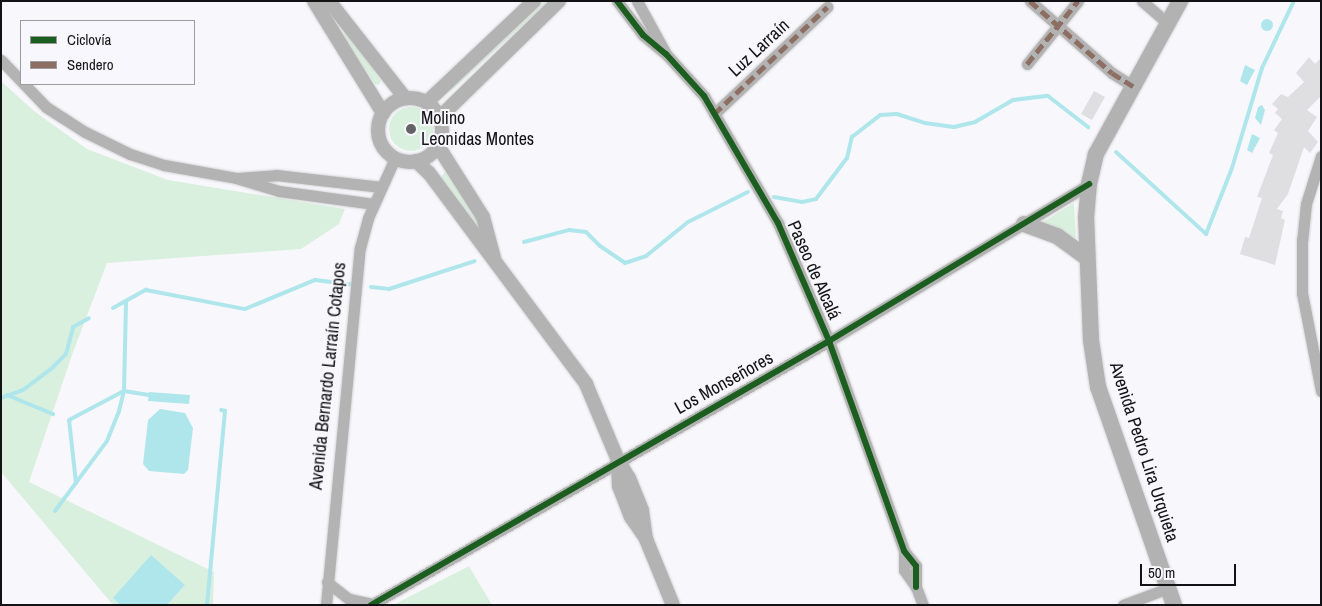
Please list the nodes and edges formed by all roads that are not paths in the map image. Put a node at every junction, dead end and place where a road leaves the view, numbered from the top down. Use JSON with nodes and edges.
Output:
{"nodes":[{"id":1,"x":314,"y":1,"type":"edge"},
{"id":2,"x":329,"y":1,"type":"edge"},
{"id":3,"x":534,"y":1,"type":"edge"},
{"id":4,"x":559,"y":1,"type":"edge"},
{"id":5,"x":617,"y":1,"type":"edge"},
{"id":6,"x":638,"y":1,"type":"edge"},
{"id":7,"x":1030,"y":1,"type":"edge"},
{"id":8,"x":1078,"y":1,"type":"edge"},
{"id":9,"x":1142,"y":1,"type":"edge"},
{"id":10,"x":1180,"y":1,"type":"edge"},
{"id":11,"x":827,"y":7,"type":"dead end"},
{"id":12,"x":514,"y":20,"type":"junction"},
{"id":13,"x":1168,"y":24,"type":"junction"},
{"id":14,"x":1058,"y":26,"type":"junction"},
{"id":15,"x":526,"y":32,"type":"junction"},
{"id":16,"x":666,"y":54,"type":"junction"},
{"id":17,"x":1,"y":60,"type":"edge"},
{"id":18,"x":1027,"y":64,"type":"dead end"},
{"id":19,"x":20,"y":80,"type":"edge"},
{"id":20,"x":25,"y":85,"type":"edge"},
{"id":21,"x":1133,"y":86,"type":"junction"},
{"id":22,"x":405,"y":98,"type":"junction"},
{"id":23,"x":427,"y":102,"type":"junction"},
{"id":24,"x":383,"y":113,"type":"junction"},
{"id":25,"x":714,"y":114,"type":"junction"},
{"id":26,"x":440,"y":117,"type":"junction"},
{"id":27,"x":438,"y":146,"type":"junction"},
{"id":28,"x":1321,"y":156,"type":"edge"},
{"id":29,"x":395,"y":158,"type":"junction"},
{"id":30,"x":416,"y":161,"type":"junction"},
{"id":31,"x":236,"y":178,"type":"junction"},
{"id":32,"x":1089,"y":184,"type":"junction"},
{"id":33,"x":382,"y":186,"type":"junction"},
{"id":34,"x":374,"y":204,"type":"junction"},
{"id":35,"x":1024,"y":224,"type":"junction"},
{"id":36,"x":494,"y":258,"type":"junction"},
{"id":37,"x":1087,"y":258,"type":"junction"},
{"id":38,"x":828,"y":341,"type":"junction"},
{"id":39,"x":1321,"y":391,"type":"edge"},
{"id":40,"x":618,"y":460,"type":"junction"},
{"id":41,"x":327,"y":582,"type":"junction"},
{"id":42,"x":1168,"y":588,"type":"junction"},
{"id":43,"x":372,"y":604,"type":"edge"},
{"id":44,"x":326,"y":605,"type":"edge"},
{"id":45,"x":673,"y":605,"type":"edge"},
{"id":46,"x":923,"y":605,"type":"edge"},
{"id":47,"x":1123,"y":605,"type":"edge"},
{"id":48,"x":1174,"y":605,"type":"edge"}],
"edges":[{"from":1,"to":24,"type":"street"},
{"from":2,"to":22,"type":"street"},
{"from":3,"to":12,"type":"street"},
{"from":4,"to":15,"type":"street"},
{"from":5,"to":16,"type":"street","name":"Paseo de Alcalá"},
{"from":6,"to":16,"type":"street","name":"Paseo de Alcalá"},
{"from":7,"to":14,"type":"street"},
{"from":8,"to":14,"type":"street"},
{"from":9,"to":13,"type":"street"},
{"from":10,"to":13,"type":"main road","name":"Avenida Pedro Lira Urquieta"},
{"from":11,"to":25,"type":"street","name":"Luz Larraín"},
{"from":12,"to":15,"type":"street"},
{"from":12,"to":23,"type":"street"},
{"from":13,"to":21,"type":"main road","name":"Avenida Pedro Lira Urquieta"},
{"from":14,"to":18,"type":"street"},
{"from":14,"to":21,"type":"street"},
{"from":15,"to":26,"type":"street"},
{"from":16,"to":25,"type":"street","name":"Paseo de Alcalá"},
{"from":17,"to":19,"type":"street"},
{"from":20,"to":31,"type":"street"},
{"from":21,"to":32,"type":"main road","name":"Avenida Pedro Lira Urquieta"},
{"from":22,"to":23,"type":"street"},
{"from":22,"to":24,"type":"street"},
{"from":23,"to":26,"type":"street"},
{"from":24,"to":29,"type":"street"},
{"from":25,"to":38,"type":"street","name":"Paseo de Alcalá"},
{"from":26,"to":27,"type":"street"},
{"from":27,"to":30,"type":"street"},
{"from":27,"to":36,"type":"street"},
{"from":28,"to":39,"type":"street"},
{"from":29,"to":30,"type":"street"},
{"from":29,"to":33,"type":"street","name":"Avenida Bernardo Larraín Cotapos"},
{"from":30,"to":36,"type":"street"},
{"from":31,"to":33,"type":"street"},
{"from":31,"to":34,"type":"street"},
{"from":32,"to":35,"type":"street","name":"Los Monseñores"},
{"from":32,"to":37,"type":"main road","name":"Avenida Pedro Lira Urquieta"},
{"from":33,"to":34,"type":"street","name":"Avenida Bernardo Larraín Cotapos"},
{"from":34,"to":41,"type":"street","name":"Avenida Bernardo Larraín Cotapos"},
{"from":35,"to":37,"type":"main road"},
{"from":35,"to":38,"type":"street","name":"Los Monseñores"},
{"from":36,"to":40,"type":"street"},
{"from":37,"to":42,"type":"main road","name":"Avenida Pedro Lira Urquieta"},
{"from":38,"to":40,"type":"street","name":"Los Monseñores"},
{"from":38,"to":46,"type":"street","name":"Paseo de Alcalá"},
{"from":40,"to":43,"type":"street","name":"Los Monseñores"},
{"from":40,"to":45,"type":"street"},
{"from":41,"to":43,"type":"street"},
{"from":41,"to":44,"type":"street","name":"Avenida Bernardo Larraín Cotapos"},
{"from":42,"to":47,"type":"street"},
{"from":42,"to":48,"type":"main road","name":"Avenida Pedro Lira Urquieta"}]}
